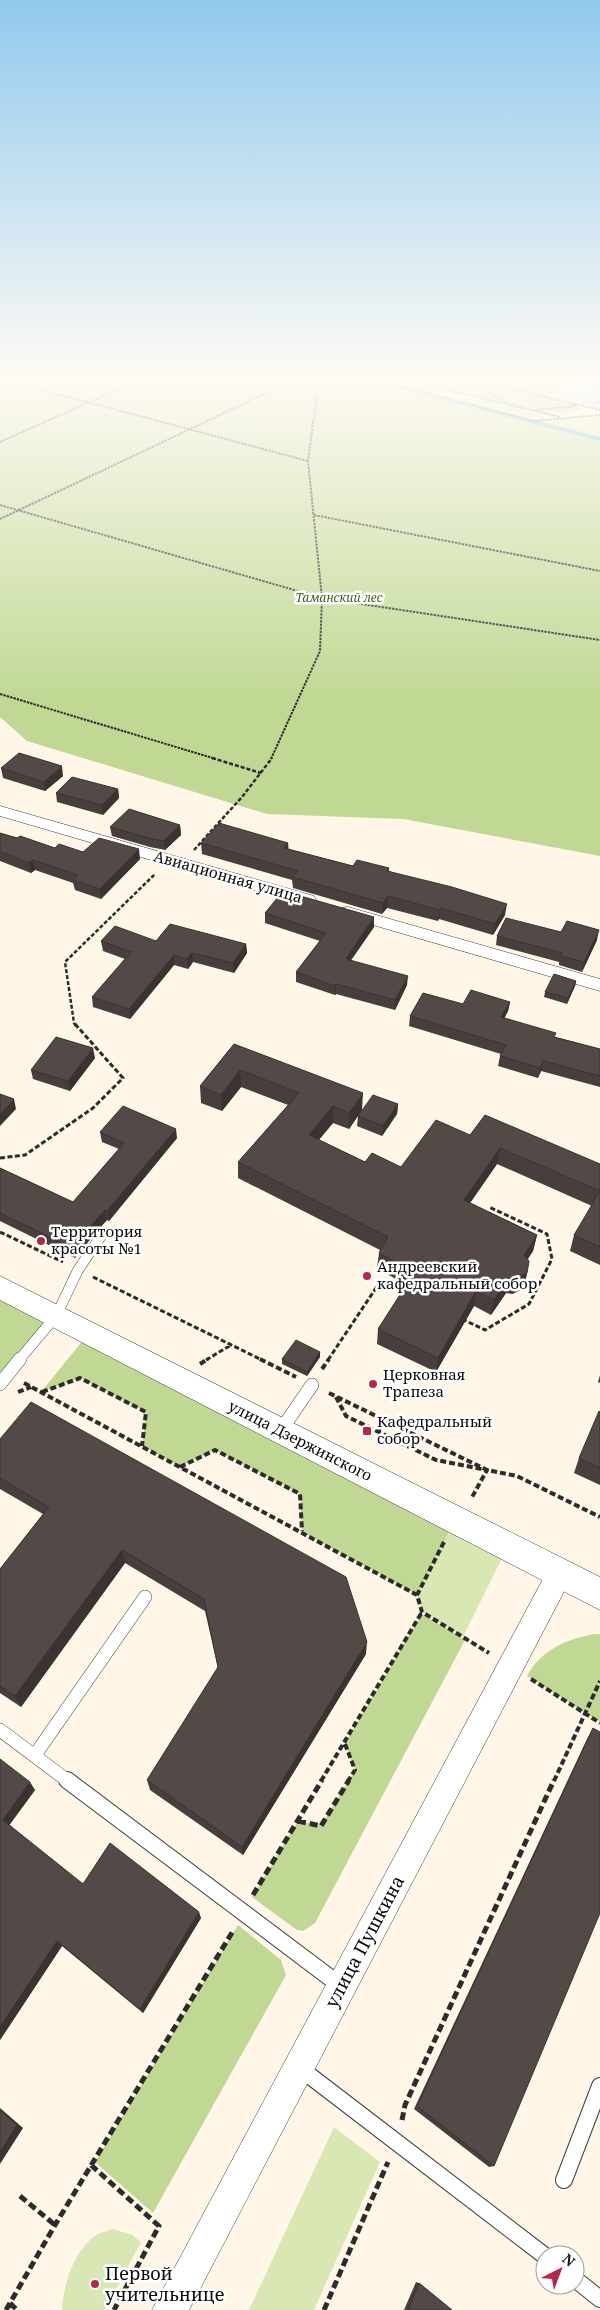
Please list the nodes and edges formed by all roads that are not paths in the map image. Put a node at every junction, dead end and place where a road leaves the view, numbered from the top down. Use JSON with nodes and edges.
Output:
{"nodes":[{"id":1,"x":0,"y":811,"type":"edge"},
{"id":2,"x":600,"y":985,"type":"edge"},
{"id":3,"x":101,"y":1236,"type":"dead end"},
{"id":4,"x":0,"y":1287,"type":"edge"},
{"id":5,"x":56,"y":1316,"type":"junction"},
{"id":6,"x":0,"y":1384,"type":"edge"},
{"id":7,"x":312,"y":1384,"type":"road end"},
{"id":8,"x":280,"y":1431,"type":"junction"},
{"id":9,"x":560,"y":1573,"type":"junction"},
{"id":10,"x":600,"y":1594,"type":"edge"},
{"id":11,"x":145,"y":1597,"type":"dead end"},
{"id":12,"x":0,"y":1730,"type":"edge"},
{"id":13,"x":35,"y":1755,"type":"junction"},
{"id":14,"x":341,"y":1986,"type":"junction"},
{"id":15,"x":298,"y":2067,"type":"junction"},
{"id":16,"x":600,"y":2086,"type":"edge"},
{"id":17,"x":564,"y":2180,"type":"dead end"},
{"id":18,"x":535,"y":2248,"type":"edge"},
{"id":19,"x":585,"y":2288,"type":"edge"},
{"id":20,"x":600,"y":2299,"type":"edge"},
{"id":21,"x":170,"y":2310,"type":"edge"}],
"edges":[{"from":1,"to":2,"type":"street","name":"Авиационная улица"},
{"from":3,"to":5,"type":"lane"},
{"from":4,"to":5,"type":"street","name":"улица Дзержинского"},
{"from":5,"to":6,"type":"lane"},
{"from":5,"to":8,"type":"street","name":"улица Дзержинского"},
{"from":7,"to":8,"type":"lane"},
{"from":8,"to":9,"type":"street","name":"улица Дзержинского"},
{"from":9,"to":10,"type":"street","name":"улица Дзержинского"},
{"from":9,"to":14,"type":"street","name":"улица Пушкина"},
{"from":11,"to":13,"type":"lane"},
{"from":12,"to":13,"type":"lane"},
{"from":13,"to":14,"type":"lane"},
{"from":14,"to":15,"type":"street","name":"улица Пушкина"},
{"from":15,"to":18,"type":"lane"},
{"from":15,"to":21,"type":"street","name":"улица Пушкина"},
{"from":16,"to":17,"type":"lane"},
{"from":19,"to":20,"type":"lane"}]}
